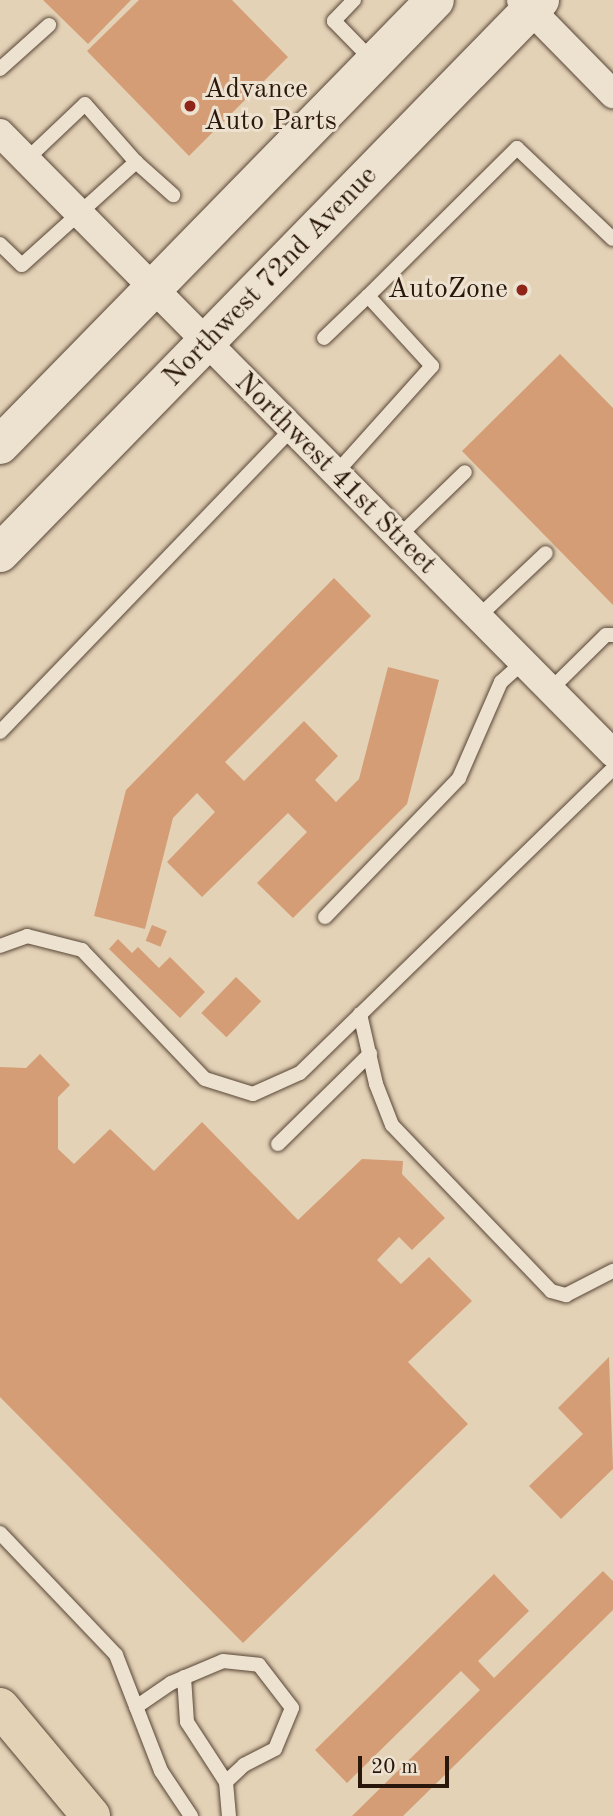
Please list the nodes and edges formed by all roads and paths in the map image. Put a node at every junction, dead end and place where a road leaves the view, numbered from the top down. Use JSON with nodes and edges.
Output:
{"nodes":[{"id":1,"x":354,"y":0,"type":"edge"},
{"id":2,"x":435,"y":0,"type":"edge"},
{"id":3,"x":530,"y":3,"type":"edge"},
{"id":4,"x":50,"y":24,"type":"dead end"},
{"id":5,"x":375,"y":62,"type":"junction"},
{"id":6,"x":0,"y":69,"type":"edge"},
{"id":7,"x":613,"y":94,"type":"edge"},
{"id":8,"x":0,"y":133,"type":"edge"},
{"id":9,"x":26,"y":160,"type":"junction"},
{"id":10,"x":136,"y":162,"type":"junction"},
{"id":11,"x":173,"y":195,"type":"dead end"},
{"id":12,"x":78,"y":213,"type":"junction"},
{"id":13,"x":613,"y":239,"type":"edge"},
{"id":14,"x":0,"y":244,"type":"edge"},
{"id":15,"x":153,"y":290,"type":"junction"},
{"id":16,"x":368,"y":296,"type":"junction"},
{"id":17,"x":324,"y":338,"type":"dead end"},
{"id":18,"x":206,"y":345,"type":"junction"},
{"id":19,"x":291,"y":430,"type":"junction"},
{"id":20,"x":0,"y":444,"type":"edge"},
{"id":21,"x":465,"y":472,"type":"dead end"},
{"id":22,"x":335,"y":474,"type":"junction"},
{"id":23,"x":398,"y":537,"type":"junction"},
{"id":24,"x":0,"y":553,"type":"edge"},
{"id":25,"x":546,"y":553,"type":"dead end"},
{"id":26,"x":478,"y":617,"type":"junction"},
{"id":27,"x":613,"y":635,"type":"edge"},
{"id":28,"x":523,"y":662,"type":"junction"},
{"id":29,"x":551,"y":690,"type":"junction"},
{"id":30,"x":0,"y":732,"type":"edge"},
{"id":31,"x":613,"y":753,"type":"edge"},
{"id":32,"x":613,"y":769,"type":"edge"},
{"id":33,"x":325,"y":917,"type":"dead end"},
{"id":34,"x":0,"y":946,"type":"edge"},
{"id":35,"x":360,"y":1014,"type":"junction"},
{"id":36,"x":370,"y":1054,"type":"junction"},
{"id":37,"x":278,"y":1144,"type":"dead end"},
{"id":38,"x":613,"y":1271,"type":"edge"},
{"id":39,"x":0,"y":1533,"type":"edge"},
{"id":40,"x":184,"y":1677,"type":"junction"},
{"id":41,"x":0,"y":1707,"type":"edge"},
{"id":42,"x":136,"y":1707,"type":"junction"},
{"id":43,"x":226,"y":1782,"type":"junction"},
{"id":44,"x":91,"y":1816,"type":"edge"},
{"id":45,"x":191,"y":1816,"type":"edge"},
{"id":46,"x":229,"y":1816,"type":"edge"}],
"edges":[{"from":1,"to":5,"type":"lane"},
{"from":2,"to":5,"type":"main road"},
{"from":3,"to":7,"type":"street"},
{"from":3,"to":18,"type":"main road","name":"Northwest 72nd Avenue"},
{"from":4,"to":6,"type":"lane"},
{"from":5,"to":15,"type":"main road"},
{"from":8,"to":9,"type":"street","name":"Northwest 41st Street"},
{"from":9,"to":10,"type":"lane"},
{"from":9,"to":12,"type":"street","name":"Northwest 41st Street"},
{"from":10,"to":11,"type":"lane"},
{"from":10,"to":12,"type":"lane"},
{"from":12,"to":14,"type":"lane"},
{"from":12,"to":15,"type":"street","name":"Northwest 41st Street"},
{"from":13,"to":16,"type":"lane"},
{"from":15,"to":18,"type":"street","name":"Northwest 41st Street"},
{"from":15,"to":20,"type":"main road"},
{"from":16,"to":17,"type":"lane"},
{"from":16,"to":22,"type":"lane"},
{"from":18,"to":19,"type":"street","name":"Northwest 41st Street"},
{"from":18,"to":24,"type":"main road","name":"Northwest 72nd Avenue"},
{"from":19,"to":22,"type":"street","name":"Northwest 41st Street"},
{"from":19,"to":30,"type":"lane"},
{"from":21,"to":23,"type":"lane"},
{"from":22,"to":23,"type":"street","name":"Northwest 41st Street"},
{"from":23,"to":26,"type":"street","name":"Northwest 41st Street"},
{"from":25,"to":26,"type":"lane"},
{"from":26,"to":28,"type":"street","name":"Northwest 41st Street"},
{"from":27,"to":29,"type":"lane"},
{"from":28,"to":29,"type":"street","name":"Northwest 41st Street"},
{"from":28,"to":33,"type":"lane"},
{"from":29,"to":31,"type":"street","name":"Northwest 41st Street"},
{"from":32,"to":35,"type":"lane"},
{"from":34,"to":35,"type":"lane"},
{"from":35,"to":36,"type":"lane"},
{"from":36,"to":37,"type":"lane"},
{"from":36,"to":38,"type":"lane"},
{"from":39,"to":42,"type":"lane"},
{"from":40,"to":42,"type":"lane"},
{"from":40,"to":43,"type":"lane"},
{"from":40,"to":43,"type":"lane"},
{"from":41,"to":44,"type":"main road"},
{"from":42,"to":45,"type":"lane"},
{"from":43,"to":46,"type":"lane"}]}
